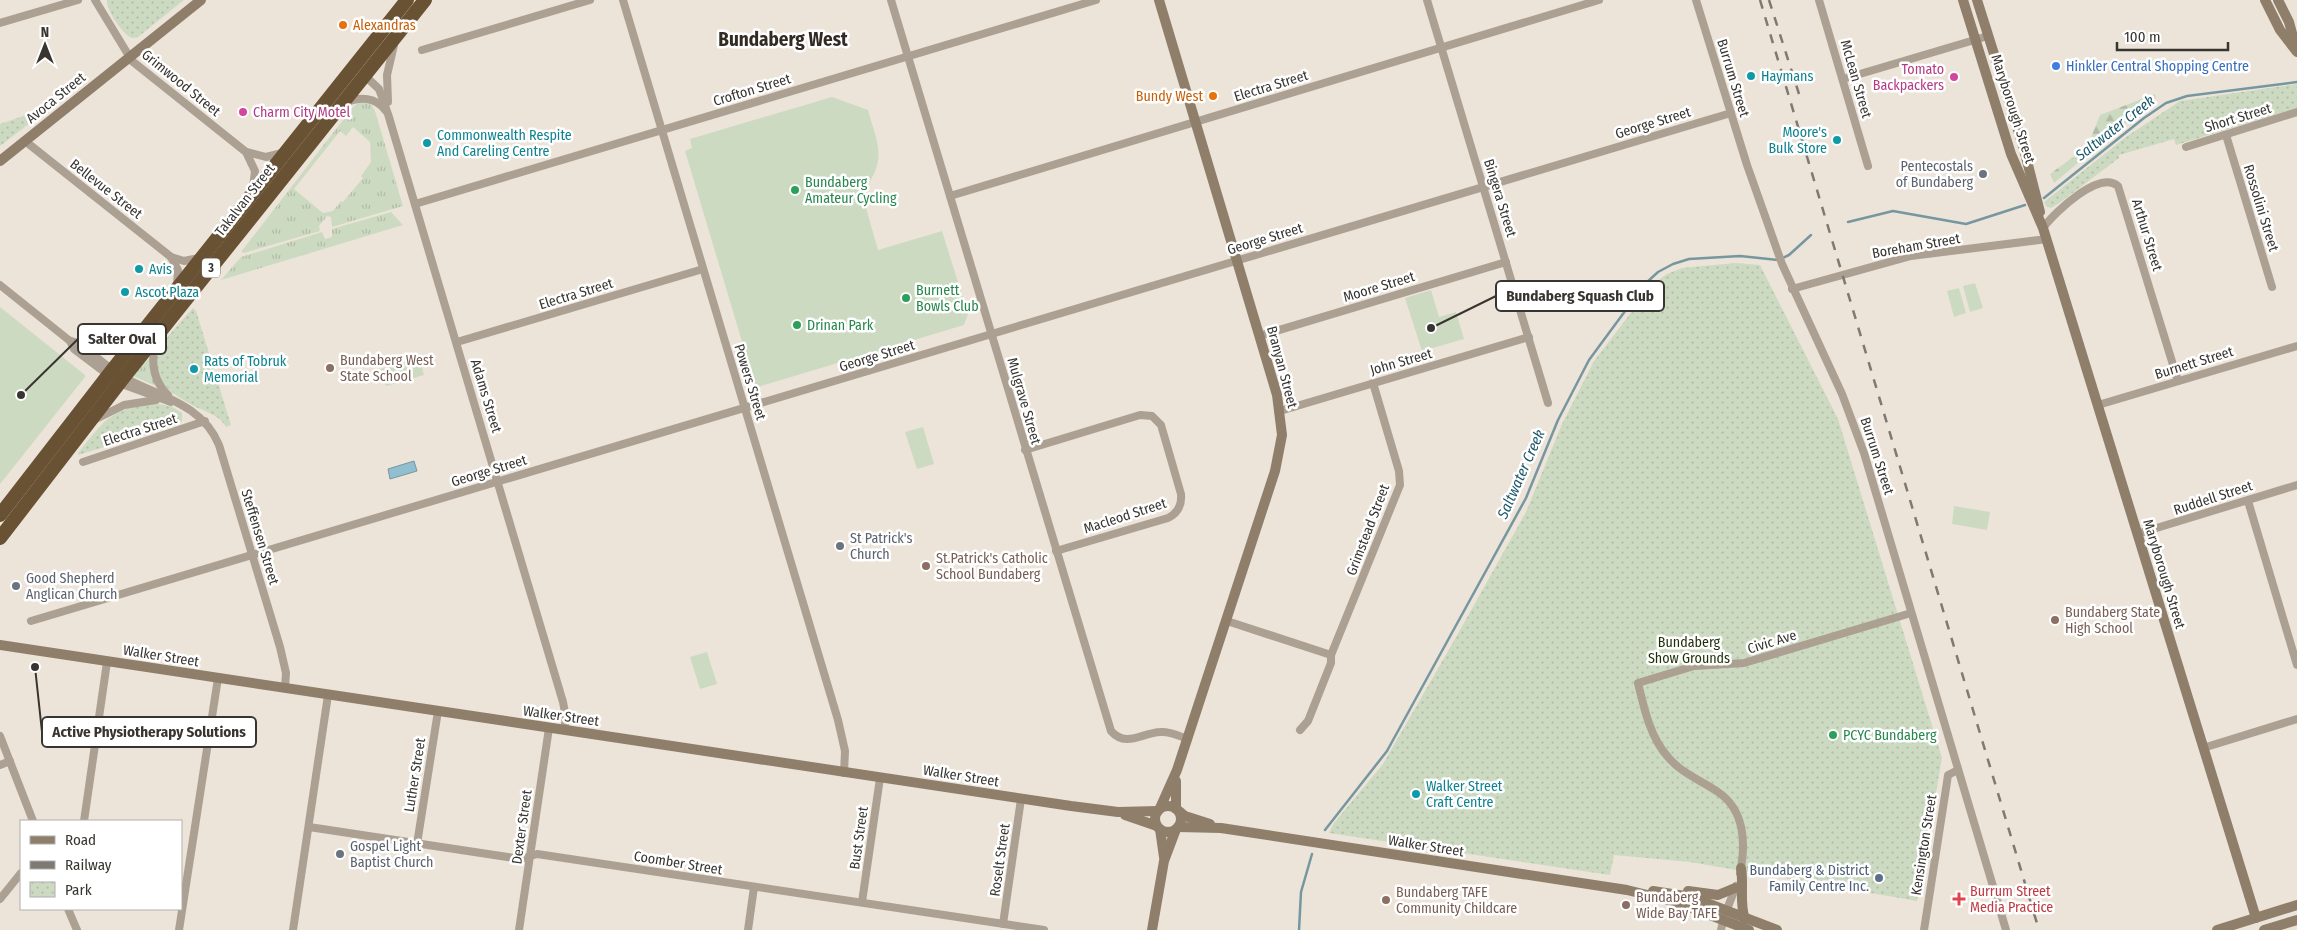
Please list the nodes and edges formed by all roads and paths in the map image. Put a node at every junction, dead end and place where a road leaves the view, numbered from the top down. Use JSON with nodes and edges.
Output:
{"nodes":[{"id":1,"x":78,"y":0,"type":"edge"},
{"id":2,"x":95,"y":0,"type":"edge"},
{"id":3,"x":201,"y":0,"type":"edge"},
{"id":4,"x":407,"y":0,"type":"edge"},
{"id":5,"x":425,"y":0,"type":"edge"},
{"id":6,"x":590,"y":0,"type":"edge"},
{"id":7,"x":623,"y":0,"type":"edge"},
{"id":8,"x":891,"y":0,"type":"edge"},
{"id":9,"x":1096,"y":0,"type":"edge"},
{"id":10,"x":1159,"y":0,"type":"edge"},
{"id":11,"x":1427,"y":0,"type":"edge"},
{"id":12,"x":1599,"y":0,"type":"edge"},
{"id":13,"x":1696,"y":0,"type":"edge"},
{"id":14,"x":1819,"y":0,"type":"edge"},
{"id":15,"x":1963,"y":0,"type":"edge"},
{"id":16,"x":1977,"y":0,"type":"edge"},
{"id":17,"x":2265,"y":0,"type":"edge"},
{"id":18,"x":2278,"y":0,"type":"edge"},
{"id":19,"x":0,"y":24,"type":"edge"},
{"id":20,"x":399,"y":32,"type":"junction"},
{"id":21,"x":1988,"y":36,"type":"junction"},
{"id":22,"x":1975,"y":40,"type":"junction"},
{"id":23,"x":1441,"y":48,"type":"junction"},
{"id":24,"x":422,"y":50,"type":"dead end"},
{"id":25,"x":2297,"y":51,"type":"edge"},
{"id":26,"x":908,"y":56,"type":"junction"},
{"id":27,"x":130,"y":57,"type":"junction"},
{"id":28,"x":354,"y":66,"type":"junction"},
{"id":29,"x":365,"y":76,"type":"junction"},
{"id":30,"x":1843,"y":78,"type":"junction"},
{"id":31,"x":338,"y":108,"type":"junction"},
{"id":32,"x":2297,"y":112,"type":"edge"},
{"id":33,"x":1730,"y":113,"type":"junction"},
{"id":34,"x":388,"y":114,"type":"junction"},
{"id":35,"x":1195,"y":122,"type":"junction"},
{"id":36,"x":663,"y":130,"type":"junction"},
{"id":37,"x":2226,"y":135,"type":"junction"},
{"id":38,"x":25,"y":141,"type":"junction"},
{"id":39,"x":2186,"y":147,"type":"dead end"},
{"id":40,"x":246,"y":152,"type":"junction"},
{"id":41,"x":286,"y":152,"type":"junction"},
{"id":42,"x":0,"y":161,"type":"edge"},
{"id":43,"x":1868,"y":166,"type":"dead end"},
{"id":44,"x":1483,"y":187,"type":"junction"},
{"id":45,"x":950,"y":196,"type":"junction"},
{"id":46,"x":250,"y":197,"type":"junction"},
{"id":47,"x":416,"y":204,"type":"junction"},
{"id":48,"x":2043,"y":226,"type":"junction"},
{"id":49,"x":2047,"y":239,"type":"junction"},
{"id":50,"x":204,"y":254,"type":"junction"},
{"id":51,"x":171,"y":257,"type":"junction"},
{"id":52,"x":1236,"y":261,"type":"junction"},
{"id":53,"x":1506,"y":262,"type":"junction"},
{"id":54,"x":703,"y":269,"type":"junction"},
{"id":55,"x":0,"y":285,"type":"edge"},
{"id":56,"x":2272,"y":287,"type":"dead end"},
{"id":57,"x":176,"y":289,"type":"junction"},
{"id":58,"x":1792,"y":289,"type":"junction"},
{"id":59,"x":162,"y":330,"type":"junction"},
{"id":60,"x":991,"y":334,"type":"junction"},
{"id":61,"x":1259,"y":336,"type":"junction"},
{"id":62,"x":1529,"y":337,"type":"junction"},
{"id":63,"x":457,"y":342,"type":"junction"},
{"id":64,"x":2297,"y":346,"type":"edge"},
{"id":65,"x":116,"y":376,"type":"junction"},
{"id":66,"x":2178,"y":381,"type":"junction"},
{"id":67,"x":1373,"y":383,"type":"junction"},
{"id":68,"x":173,"y":401,"type":"junction"},
{"id":69,"x":1548,"y":403,"type":"dead end"},
{"id":70,"x":2098,"y":405,"type":"junction"},
{"id":71,"x":745,"y":408,"type":"junction"},
{"id":72,"x":1280,"y":411,"type":"junction"},
{"id":73,"x":206,"y":422,"type":"junction"},
{"id":74,"x":86,"y":426,"type":"junction"},
{"id":75,"x":1025,"y":450,"type":"junction"},
{"id":76,"x":83,"y":462,"type":"dead end"},
{"id":77,"x":499,"y":482,"type":"junction"},
{"id":78,"x":2297,"y":485,"type":"edge"},
{"id":79,"x":2248,"y":501,"type":"junction"},
{"id":80,"x":0,"y":515,"type":"edge"},
{"id":81,"x":2137,"y":534,"type":"junction"},
{"id":82,"x":0,"y":538,"type":"edge"},
{"id":83,"x":1056,"y":551,"type":"junction"},
{"id":84,"x":252,"y":556,"type":"junction"},
{"id":85,"x":1911,"y":613,"type":"junction"},
{"id":86,"x":31,"y":621,"type":"dead end"},
{"id":87,"x":1227,"y":621,"type":"junction"},
{"id":88,"x":3,"y":645,"type":"edge"},
{"id":89,"x":1332,"y":655,"type":"junction"},
{"id":90,"x":107,"y":662,"type":"junction"},
{"id":91,"x":2297,"y":666,"type":"edge"},
{"id":92,"x":218,"y":678,"type":"junction"},
{"id":93,"x":285,"y":688,"type":"junction"},
{"id":94,"x":328,"y":695,"type":"junction"},
{"id":95,"x":438,"y":711,"type":"junction"},
{"id":96,"x":2297,"y":719,"type":"edge"},
{"id":97,"x":549,"y":728,"type":"junction"},
{"id":98,"x":564,"y":730,"type":"junction"},
{"id":99,"x":1300,"y":730,"type":"dead end"},
{"id":100,"x":0,"y":736,"type":"edge"},
{"id":101,"x":1188,"y":739,"type":"junction"},
{"id":102,"x":2203,"y":748,"type":"junction"},
{"id":103,"x":10,"y":761,"type":"junction"},
{"id":104,"x":0,"y":765,"type":"edge"},
{"id":105,"x":1177,"y":770,"type":"junction"},
{"id":106,"x":1958,"y":770,"type":"junction"},
{"id":107,"x":844,"y":772,"type":"junction"},
{"id":108,"x":880,"y":778,"type":"junction"},
{"id":109,"x":1021,"y":799,"type":"junction"},
{"id":110,"x":1159,"y":810,"type":"junction"},
{"id":111,"x":1177,"y":810,"type":"junction"},
{"id":112,"x":1118,"y":812,"type":"junction"},
{"id":113,"x":33,"y":820,"type":"edge"},
{"id":114,"x":84,"y":820,"type":"edge"},
{"id":115,"x":309,"y":827,"type":"junction"},
{"id":116,"x":1159,"y":827,"type":"junction"},
{"id":117,"x":1177,"y":828,"type":"junction"},
{"id":118,"x":1221,"y":828,"type":"junction"},
{"id":119,"x":417,"y":844,"type":"junction"},
{"id":120,"x":530,"y":856,"type":"junction"},
{"id":121,"x":1164,"y":860,"type":"junction"},
{"id":122,"x":1741,"y":868,"type":"junction"},
{"id":123,"x":20,"y":874,"type":"edge"},
{"id":124,"x":754,"y":887,"type":"junction"},
{"id":125,"x":1735,"y":888,"type":"junction"},
{"id":126,"x":1627,"y":890,"type":"junction"},
{"id":127,"x":1643,"y":890,"type":"junction"},
{"id":128,"x":0,"y":899,"type":"edge"},
{"id":129,"x":862,"y":902,"type":"junction"},
{"id":130,"x":2297,"y":906,"type":"edge"},
{"id":131,"x":68,"y":910,"type":"edge"},
{"id":132,"x":2256,"y":918,"type":"junction"},
{"id":133,"x":1745,"y":919,"type":"junction"},
{"id":134,"x":2297,"y":920,"type":"edge"},
{"id":135,"x":1723,"y":921,"type":"edge"},
{"id":136,"x":1007,"y":926,"type":"edge"},
{"id":137,"x":77,"y":930,"type":"edge"},
{"id":138,"x":179,"y":930,"type":"edge"},
{"id":139,"x":293,"y":930,"type":"edge"},
{"id":140,"x":519,"y":930,"type":"edge"},
{"id":141,"x":748,"y":930,"type":"edge"},
{"id":142,"x":1044,"y":930,"type":"edge"},
{"id":143,"x":1152,"y":930,"type":"edge"},
{"id":144,"x":1749,"y":930,"type":"edge"},
{"id":145,"x":1777,"y":930,"type":"edge"},
{"id":146,"x":1924,"y":930,"type":"edge"},
{"id":147,"x":2006,"y":930,"type":"edge"},
{"id":148,"x":2217,"y":930,"type":"edge"},
{"id":149,"x":2260,"y":930,"type":"edge"},
{"id":150,"x":2264,"y":930,"type":"edge"}],
"edges":[{"from":1,"to":19,"type":"street"},
{"from":2,"to":27,"type":"street","name":"Grimwood Street"},
{"from":3,"to":27,"type":"street","name":"Avoca Street"},
{"from":4,"to":28,"type":"highway","name":"Takalvan Street","number":"3"},
{"from":5,"to":20,"type":"highway","name":"Takalvan Street","number":"3"},
{"from":6,"to":24,"type":"street"},
{"from":7,"to":36,"type":"street","name":"Powers Street"},
{"from":8,"to":26,"type":"street","name":"Mulgrave Street"},
{"from":9,"to":26,"type":"street","name":"Crofton Street"},
{"from":10,"to":35,"type":"street","name":"Branyan Street"},
{"from":11,"to":23,"type":"street","name":"Bingera Street"},
{"from":12,"to":23,"type":"street","name":"Electra Street"},
{"from":13,"to":33,"type":"street","name":"Burrum Street"},
{"from":14,"to":30,"type":"street","name":"McLean Street"},
{"from":15,"to":22,"type":"street","name":"Maryborough Street"},
{"from":16,"to":21,"type":"street","name":"Maryborough Street"},
{"from":17,"to":25,"type":"street"},
{"from":18,"to":25,"type":"street"},
{"from":20,"to":29,"type":"highway","name":"Takalvan Street","number":"3"},
{"from":20,"to":34,"type":"street"},
{"from":21,"to":22,"type":"street"},
{"from":21,"to":48,"type":"street","name":"Maryborough Street"},
{"from":22,"to":30,"type":"street"},
{"from":22,"to":48,"type":"street","name":"Maryborough Street"},
{"from":23,"to":35,"type":"street","name":"Electra Street"},
{"from":23,"to":44,"type":"street","name":"Bingera Street"},
{"from":26,"to":36,"type":"street","name":"Crofton Street"},
{"from":26,"to":45,"type":"street","name":"Mulgrave Street"},
{"from":27,"to":38,"type":"street","name":"Avoca Street"},
{"from":27,"to":40,"type":"street","name":"Grimwood Street"},
{"from":28,"to":29,"type":"street","name":"Adams Street"},
{"from":28,"to":41,"type":"highway","name":"Takalvan Street","number":"3"},
{"from":29,"to":31,"type":"highway","name":"Takalvan Street","number":"3"},
{"from":29,"to":34,"type":"street","name":"Adams Street"},
{"from":30,"to":43,"type":"street","name":"McLean Street"},
{"from":31,"to":34,"type":"street"},
{"from":31,"to":59,"type":"highway","name":"Takalvan Street","number":"3"},
{"from":32,"to":37,"type":"street","name":"Short Street"},
{"from":33,"to":44,"type":"street","name":"George Street"},
{"from":33,"to":58,"type":"street","name":"Burrum Street"},
{"from":34,"to":47,"type":"street","name":"Adams Street"},
{"from":35,"to":45,"type":"street","name":"Electra Street"},
{"from":35,"to":52,"type":"street","name":"Branyan Street"},
{"from":36,"to":47,"type":"street","name":"Crofton Street"},
{"from":36,"to":54,"type":"street","name":"Powers Street"},
{"from":37,"to":39,"type":"street","name":"Short Street"},
{"from":37,"to":56,"type":"street","name":"Rossolini Street"},
{"from":38,"to":42,"type":"street","name":"Avoca Street"},
{"from":38,"to":51,"type":"street","name":"Bellevue Street"},
{"from":40,"to":41,"type":"street"},
{"from":40,"to":46,"type":"street"},
{"from":41,"to":46,"type":"highway","name":"Takalvan Street","number":"3"},
{"from":44,"to":52,"type":"street","name":"George Street"},
{"from":44,"to":53,"type":"street","name":"Bingera Street"},
{"from":45,"to":60,"type":"street","name":"Mulgrave Street"},
{"from":46,"to":50,"type":"highway","name":"Takalvan Street","number":"3"},
{"from":47,"to":63,"type":"street","name":"Adams Street"},
{"from":48,"to":49,"type":"street","name":"Maryborough Street"},
{"from":48,"to":66,"type":"street","name":"Arthur Street"},
{"from":49,"to":58,"type":"street","name":"Boreham Street"},
{"from":49,"to":70,"type":"street","name":"Maryborough Street"},
{"from":50,"to":51,"type":"street"},
{"from":50,"to":57,"type":"highway","name":"Takalvan Street","number":"3"},
{"from":51,"to":57,"type":"street"},
{"from":52,"to":60,"type":"street","name":"George Street"},
{"from":52,"to":61,"type":"street","name":"Branyan Street"},
{"from":53,"to":61,"type":"street","name":"Moore Street"},
{"from":53,"to":62,"type":"street","name":"Bingera Street"},
{"from":54,"to":63,"type":"street","name":"Electra Street"},
{"from":54,"to":71,"type":"street","name":"Powers Street"},
{"from":55,"to":65,"type":"street","name":"Steffensen Street"},
{"from":57,"to":65,"type":"highway","name":"Takalvan Street","number":"3"},
{"from":58,"to":85,"type":"street","name":"Burrum Street"},
{"from":59,"to":65,"type":"highway","name":"Takalvan Street","number":"3"},
{"from":59,"to":68,"type":"street"},
{"from":60,"to":71,"type":"street","name":"George Street"},
{"from":60,"to":75,"type":"street","name":"Mulgrave Street"},
{"from":61,"to":72,"type":"street","name":"Branyan Street"},
{"from":62,"to":67,"type":"street","name":"John Street"},
{"from":62,"to":69,"type":"street","name":"Bingera Street"},
{"from":63,"to":77,"type":"street","name":"Adams Street"},
{"from":64,"to":66,"type":"street","name":"Burnett Street"},
{"from":65,"to":68,"type":"street","name":"Steffensen Street"},
{"from":65,"to":74,"type":"highway","name":"Takalvan Street","number":"3"},
{"from":65,"to":80,"type":"highway","name":"Takalvan Street","number":"3"},
{"from":66,"to":70,"type":"street","name":"Burnett Street"},
{"from":67,"to":72,"type":"street","name":"John Street"},
{"from":67,"to":89,"type":"street","name":"Grimstead Street"},
{"from":68,"to":73,"type":"street","name":"Steffensen Street"},
{"from":68,"to":74,"type":"street"},
{"from":70,"to":81,"type":"street","name":"Maryborough Street"},
{"from":71,"to":77,"type":"street","name":"George Street"},
{"from":71,"to":107,"type":"street","name":"Powers Street"},
{"from":72,"to":87,"type":"street","name":"Branyan Street"},
{"from":73,"to":76,"type":"street","name":"Electra Street"},
{"from":73,"to":84,"type":"street","name":"Steffensen Street"},
{"from":74,"to":82,"type":"highway","name":"Takalvan Street","number":"3"},
{"from":75,"to":83,"type":"street","name":"Mulgrave Street"},
{"from":75,"to":83,"type":"street","name":"Macleod Street"},
{"from":77,"to":84,"type":"street","name":"George Street"},
{"from":77,"to":98,"type":"street","name":"Adams Street"},
{"from":78,"to":79,"type":"street","name":"Ruddell Street"},
{"from":79,"to":81,"type":"street","name":"Ruddell Street"},
{"from":79,"to":91,"type":"street"},
{"from":81,"to":102,"type":"street","name":"Maryborough Street"},
{"from":83,"to":101,"type":"street","name":"Mulgrave Street"},
{"from":84,"to":86,"type":"street","name":"George Street"},
{"from":84,"to":93,"type":"street","name":"Steffensen Street"},
{"from":85,"to":106,"type":"street","name":"Burrum Street"},
{"from":85,"to":122,"type":"street","name":"Civic Ave"},
{"from":87,"to":89,"type":"street"},
{"from":87,"to":101,"type":"street","name":"Branyan Street"},
{"from":88,"to":90,"type":"street","name":"Walker Street"},
{"from":89,"to":99,"type":"street","name":"Grimstead Street"},
{"from":90,"to":92,"type":"street","name":"Walker Street"},
{"from":90,"to":114,"type":"street"},
{"from":92,"to":93,"type":"street","name":"Walker Street"},
{"from":92,"to":138,"type":"street"},
{"from":93,"to":94,"type":"street","name":"Walker Street"},
{"from":94,"to":95,"type":"street","name":"Walker Street"},
{"from":94,"to":115,"type":"street"},
{"from":95,"to":97,"type":"street","name":"Walker Street"},
{"from":95,"to":119,"type":"street","name":"Luther Street"},
{"from":96,"to":102,"type":"street"},
{"from":97,"to":98,"type":"street","name":"Walker Street"},
{"from":97,"to":120,"type":"street","name":"Dexter Street"},
{"from":98,"to":107,"type":"street","name":"Walker Street"},
{"from":100,"to":103,"type":"street"},
{"from":101,"to":105,"type":"street","name":"Branyan Street"},
{"from":102,"to":132,"type":"street","name":"Maryborough Street"},
{"from":103,"to":104,"type":"street"},
{"from":103,"to":113,"type":"street"},
{"from":105,"to":110,"type":"street","name":"Branyan Street"},
{"from":105,"to":111,"type":"street","name":"Branyan Street"},
{"from":106,"to":146,"type":"street","name":"Kensington Street"},
{"from":106,"to":147,"type":"street","name":"Burrum Street"},
{"from":107,"to":108,"type":"street","name":"Walker Street"},
{"from":108,"to":109,"type":"street","name":"Walker Street"},
{"from":108,"to":129,"type":"street","name":"Bust Street"},
{"from":109,"to":112,"type":"street","name":"Walker Street"},
{"from":109,"to":136,"type":"street","name":"Roselt Street"},
{"from":110,"to":111,"type":"street"},
{"from":110,"to":112,"type":"street","name":"Walker Street"},
{"from":110,"to":116,"type":"street"},
{"from":111,"to":117,"type":"street"},
{"from":111,"to":118,"type":"street","name":"Walker Street"},
{"from":112,"to":116,"type":"street","name":"Walker Street"},
{"from":115,"to":119,"type":"street","name":"Coomber Street"},
{"from":115,"to":139,"type":"street"},
{"from":116,"to":117,"type":"street"},
{"from":116,"to":121,"type":"street"},
{"from":117,"to":118,"type":"street","name":"Walker Street"},
{"from":117,"to":121,"type":"street"},
{"from":118,"to":126,"type":"street","name":"Walker Street"},
{"from":119,"to":120,"type":"street","name":"Coomber Street"},
{"from":120,"to":124,"type":"street","name":"Coomber Street"},
{"from":120,"to":140,"type":"street","name":"Dexter Street"},
{"from":121,"to":143,"type":"street"},
{"from":122,"to":125,"type":"street"},
{"from":122,"to":133,"type":"street"},
{"from":123,"to":128,"type":"street"},
{"from":124,"to":129,"type":"street","name":"Coomber Street"},
{"from":124,"to":141,"type":"street"},
{"from":125,"to":127,"type":"street"},
{"from":125,"to":135,"type":"street"},
{"from":126,"to":127,"type":"street","name":"Walker Street"},
{"from":126,"to":135,"type":"street","name":"Walker Street"},
{"from":127,"to":135,"type":"street","name":"Walker Street"},
{"from":129,"to":136,"type":"street","name":"Coomber Street"},
{"from":130,"to":132,"type":"street"},
{"from":131,"to":137,"type":"street"},
{"from":132,"to":148,"type":"street"},
{"from":132,"to":149,"type":"street","name":"Maryborough Street"},
{"from":133,"to":135,"type":"street","name":"Walker Street"},
{"from":133,"to":145,"type":"street","name":"Walker Street"},
{"from":134,"to":150,"type":"street"},
{"from":135,"to":144,"type":"street","name":"Walker Street"},
{"from":136,"to":142,"type":"street","name":"Coomber Street"}]}
